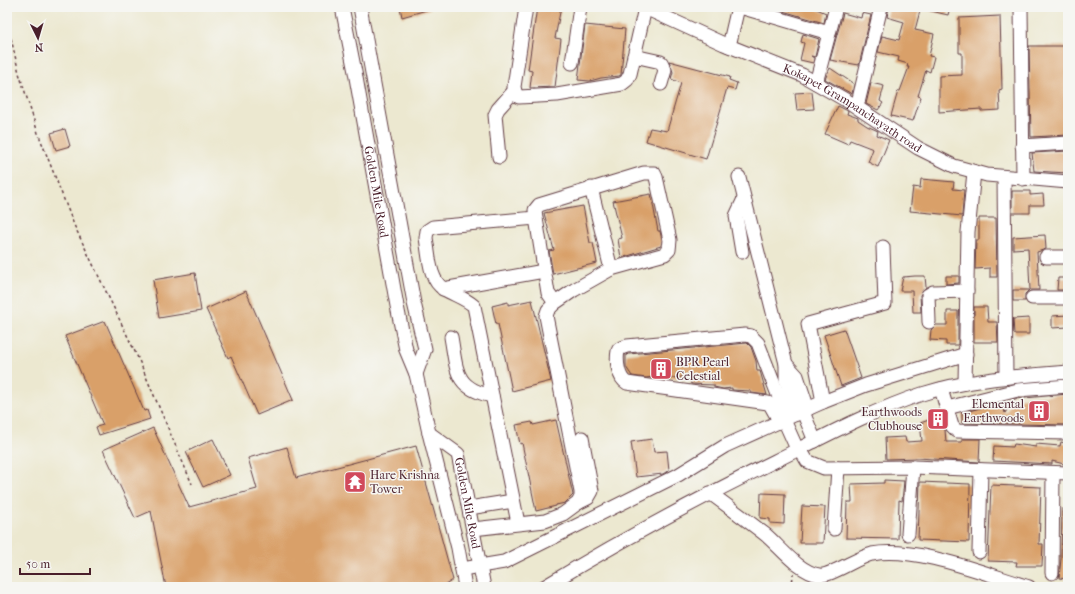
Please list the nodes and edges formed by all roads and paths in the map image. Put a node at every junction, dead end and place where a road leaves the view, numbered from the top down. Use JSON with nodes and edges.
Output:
{"nodes":[{"id":1,"x":342,"y":7,"type":"edge"},
{"id":2,"x":360,"y":7,"type":"edge"},
{"id":3,"x":526,"y":7,"type":"edge"},
{"id":4,"x":580,"y":7,"type":"edge"},
{"id":5,"x":739,"y":7,"type":"edge"},
{"id":6,"x":836,"y":7,"type":"edge"},
{"id":7,"x":881,"y":7,"type":"edge"},
{"id":8,"x":1021,"y":7,"type":"edge"},
{"id":9,"x":644,"y":8,"type":"edge"},
{"id":10,"x":7,"y":21,"type":"edge"},
{"id":11,"x":829,"y":33,"type":"junction"},
{"id":12,"x":729,"y":46,"type":"junction"},
{"id":13,"x":634,"y":56,"type":"junction"},
{"id":14,"x":572,"y":63,"type":"dead end"},
{"id":15,"x":816,"y":83,"type":"junction"},
{"id":16,"x":661,"y":84,"type":"dead end"},
{"id":17,"x":514,"y":92,"type":"junction"},
{"id":18,"x":857,"y":108,"type":"junction"},
{"id":19,"x":1068,"y":143,"type":"edge"},
{"id":20,"x":1025,"y":146,"type":"junction"},
{"id":21,"x":499,"y":157,"type":"dead end"},
{"id":22,"x":974,"y":172,"type":"junction"},
{"id":23,"x":738,"y":177,"type":"dead end"},
{"id":24,"x":1004,"y":177,"type":"junction"},
{"id":25,"x":1026,"y":180,"type":"junction"},
{"id":26,"x":1068,"y":182,"type":"edge"},
{"id":27,"x":591,"y":188,"type":"junction"},
{"id":28,"x":744,"y":199,"type":"junction"},
{"id":29,"x":536,"y":218,"type":"junction"},
{"id":30,"x":740,"y":218,"type":"dead end"},
{"id":31,"x":883,"y":247,"type":"dead end"},
{"id":32,"x":742,"y":252,"type":"dead end"},
{"id":33,"x":1046,"y":257,"type":"dead end"},
{"id":34,"x":1068,"y":257,"type":"edge"},
{"id":35,"x":761,"y":268,"type":"junction"},
{"id":36,"x":611,"y":269,"type":"junction"},
{"id":37,"x":544,"y":271,"type":"junction"},
{"id":38,"x":443,"y":289,"type":"junction"},
{"id":39,"x":967,"y":291,"type":"junction"},
{"id":40,"x":1032,"y":298,"type":"dead end"},
{"id":41,"x":1068,"y":298,"type":"edge"},
{"id":42,"x":554,"y":303,"type":"junction"},
{"id":43,"x":929,"y":322,"type":"dead end"},
{"id":44,"x":451,"y":337,"type":"dead end"},
{"id":45,"x":966,"y":354,"type":"junction"},
{"id":46,"x":1068,"y":372,"type":"edge"},
{"id":47,"x":416,"y":374,"type":"junction"},
{"id":48,"x":1006,"y":377,"type":"junction"},
{"id":49,"x":965,"y":383,"type":"junction"},
{"id":50,"x":1068,"y":386,"type":"edge"},
{"id":51,"x":944,"y":388,"type":"junction"},
{"id":52,"x":492,"y":396,"type":"junction"},
{"id":53,"x":775,"y":402,"type":"junction"},
{"id":54,"x":824,"y":402,"type":"junction"},
{"id":55,"x":951,"y":407,"type":"junction"},
{"id":56,"x":793,"y":416,"type":"junction"},
{"id":57,"x":429,"y":433,"type":"junction"},
{"id":58,"x":1068,"y":433,"type":"edge"},
{"id":59,"x":582,"y":438,"type":"dead end"},
{"id":60,"x":815,"y":441,"type":"junction"},
{"id":61,"x":797,"y":450,"type":"junction"},
{"id":62,"x":838,"y":468,"type":"junction"},
{"id":63,"x":913,"y":468,"type":"junction"},
{"id":64,"x":981,"y":470,"type":"junction"},
{"id":65,"x":1053,"y":473,"type":"junction"},
{"id":66,"x":1068,"y":473,"type":"edge"},
{"id":67,"x":192,"y":484,"type":"dead end"},
{"id":68,"x":710,"y":493,"type":"junction"},
{"id":69,"x":513,"y":501,"type":"junction"},
{"id":70,"x":578,"y":503,"type":"junction"},
{"id":71,"x":469,"y":508,"type":"junction"},
{"id":72,"x":518,"y":523,"type":"junction"},
{"id":73,"x":473,"y":529,"type":"junction"},
{"id":74,"x":834,"y":529,"type":"dead end"},
{"id":75,"x":908,"y":534,"type":"dead end"},
{"id":76,"x":979,"y":552,"type":"dead end"},
{"id":77,"x":481,"y":566,"type":"junction"},
{"id":78,"x":462,"y":569,"type":"junction"},
{"id":79,"x":1052,"y":573,"type":"dead end"},
{"id":80,"x":465,"y":587,"type":"edge"},
{"id":81,"x":484,"y":587,"type":"edge"},
{"id":82,"x":544,"y":587,"type":"edge"},
{"id":83,"x":1029,"y":587,"type":"edge"}],
"edges":[{"from":1,"to":47,"type":"street","name":"Golden Mile Road"},
{"from":2,"to":47,"type":"street","name":"Golden Mile Road"},
{"from":3,"to":17,"type":"street"},
{"from":4,"to":14,"type":"street"},
{"from":5,"to":11,"type":"street"},
{"from":5,"to":12,"type":"street"},
{"from":6,"to":11,"type":"street"},
{"from":7,"to":18,"type":"street"},
{"from":8,"to":20,"type":"street"},
{"from":9,"to":12,"type":"street","name":"Kokapet Grampanchayath road"},
{"from":9,"to":13,"type":"street"},
{"from":10,"to":67,"type":"path"},
{"from":11,"to":15,"type":"street"},
{"from":12,"to":15,"type":"street","name":"Kokapet Grampanchayath road"},
{"from":13,"to":16,"type":"street"},
{"from":13,"to":17,"type":"street"},
{"from":15,"to":18,"type":"street","name":"Kokapet Grampanchayath road"},
{"from":17,"to":21,"type":"street"},
{"from":18,"to":22,"type":"street","name":"Kokapet Grampanchayath road"},
{"from":19,"to":20,"type":"street"},
{"from":20,"to":25,"type":"street"},
{"from":22,"to":24,"type":"street","name":"Kokapet Grampanchayath road"},
{"from":22,"to":39,"type":"street"},
{"from":23,"to":28,"type":"street"},
{"from":24,"to":25,"type":"street","name":"Kokapet Grampanchayath road"},
{"from":24,"to":48,"type":"street"},
{"from":25,"to":26,"type":"street","name":"Kokapet Grampanchayath road"},
{"from":27,"to":29,"type":"street"},
{"from":27,"to":36,"type":"street"},
{"from":27,"to":36,"type":"street"},
{"from":28,"to":32,"type":"street"},
{"from":28,"to":35,"type":"street"},
{"from":29,"to":37,"type":"street"},
{"from":29,"to":38,"type":"street"},
{"from":30,"to":35,"type":"street"},
{"from":31,"to":54,"type":"street"},
{"from":33,"to":34,"type":"street"},
{"from":35,"to":56,"type":"street"},
{"from":36,"to":42,"type":"street"},
{"from":37,"to":38,"type":"street"},
{"from":37,"to":42,"type":"street"},
{"from":38,"to":52,"type":"street"},
{"from":39,"to":43,"type":"street"},
{"from":39,"to":45,"type":"street"},
{"from":40,"to":41,"type":"street"},
{"from":42,"to":70,"type":"street"},
{"from":44,"to":52,"type":"street"},
{"from":45,"to":49,"type":"street"},
{"from":45,"to":54,"type":"street"},
{"from":46,"to":48,"type":"street"},
{"from":47,"to":57,"type":"street","name":"Golden Mile Road"},
{"from":48,"to":49,"type":"street"},
{"from":49,"to":51,"type":"street"},
{"from":50,"to":55,"type":"street"},
{"from":51,"to":55,"type":"street"},
{"from":51,"to":60,"type":"street"},
{"from":52,"to":69,"type":"street"},
{"from":53,"to":53,"type":"street"},
{"from":53,"to":56,"type":"street"},
{"from":54,"to":56,"type":"street"},
{"from":55,"to":58,"type":"street"},
{"from":56,"to":60,"type":"street"},
{"from":56,"to":61,"type":"street"},
{"from":56,"to":77,"type":"street"},
{"from":57,"to":71,"type":"street","name":"Golden Mile Road"},
{"from":57,"to":78,"type":"street","name":"Golden Mile Road"},
{"from":59,"to":70,"type":"street"},
{"from":60,"to":61,"type":"street"},
{"from":61,"to":62,"type":"street"},
{"from":61,"to":68,"type":"street"},
{"from":62,"to":63,"type":"street"},
{"from":62,"to":74,"type":"street"},
{"from":63,"to":64,"type":"street"},
{"from":63,"to":75,"type":"street"},
{"from":64,"to":65,"type":"street"},
{"from":64,"to":76,"type":"street"},
{"from":65,"to":66,"type":"street"},
{"from":65,"to":79,"type":"street"},
{"from":68,"to":82,"type":"street"},
{"from":68,"to":83,"type":"street"},
{"from":69,"to":71,"type":"street"},
{"from":69,"to":72,"type":"street"},
{"from":70,"to":72,"type":"street"},
{"from":71,"to":73,"type":"street","name":"Golden Mile Road"},
{"from":72,"to":73,"type":"street"},
{"from":73,"to":77,"type":"street","name":"Golden Mile Road"},
{"from":77,"to":78,"type":"street"},
{"from":77,"to":81,"type":"street","name":"Golden Mile Road"},
{"from":78,"to":80,"type":"street","name":"Golden Mile Road"}]}
